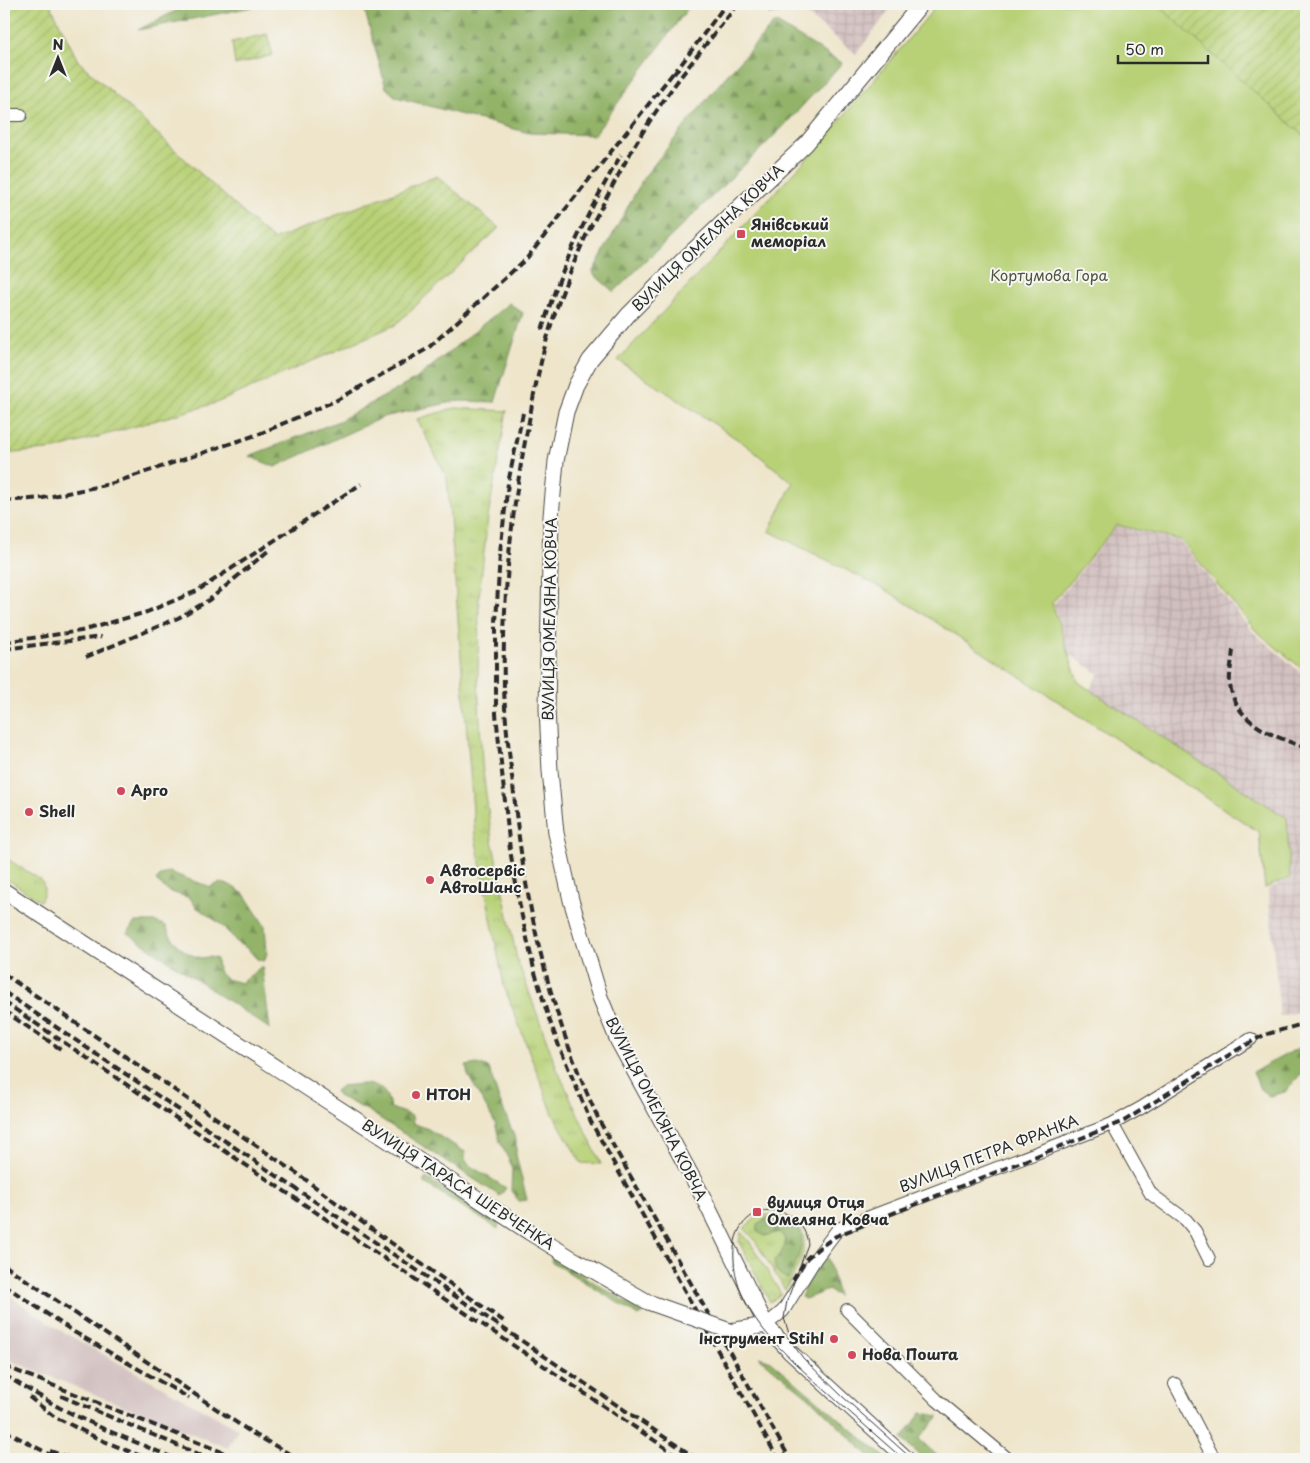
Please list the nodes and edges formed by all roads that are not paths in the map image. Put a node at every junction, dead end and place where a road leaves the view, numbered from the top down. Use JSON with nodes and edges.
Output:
{"nodes":[{"id":1,"x":921,"y":4,"type":"edge"},
{"id":2,"x":20,"y":115,"type":"dead end"},
{"id":3,"x":4,"y":116,"type":"edge"},
{"id":4,"x":4,"y":891,"type":"edge"},
{"id":5,"x":1251,"y":1039,"type":"dead end"},
{"id":6,"x":1112,"y":1124,"type":"junction"},
{"id":7,"x":1209,"y":1259,"type":"dead end"},
{"id":8,"x":847,"y":1310,"type":"dead end"},
{"id":9,"x":766,"y":1325,"type":"junction"},
{"id":10,"x":1175,"y":1384,"type":"dead end"},
{"id":11,"x":906,"y":1459,"type":"edge"},
{"id":12,"x":1008,"y":1459,"type":"edge"},
{"id":13,"x":1214,"y":1459,"type":"edge"}],
"edges":[{"from":1,"to":9,"type":"main road","name":"ВУЛИЦЯ ОМЕЛЯНА КОВЧА"},
{"from":2,"to":3,"type":"street"},
{"from":4,"to":9,"type":"main road","name":"ВУЛИЦЯ ТАРАСА ШЕВЧЕНКА","bridge":true},
{"from":5,"to":6,"type":"street","name":"ВУЛИЦЯ ПЕТРА ФРАНКА"},
{"from":6,"to":7,"type":"street"},
{"from":6,"to":9,"type":"street","name":"ВУЛИЦЯ ПЕТРА ФРАНКА"},
{"from":8,"to":12,"type":"street"},
{"from":9,"to":11,"type":"main road"},
{"from":10,"to":13,"type":"street"}]}
